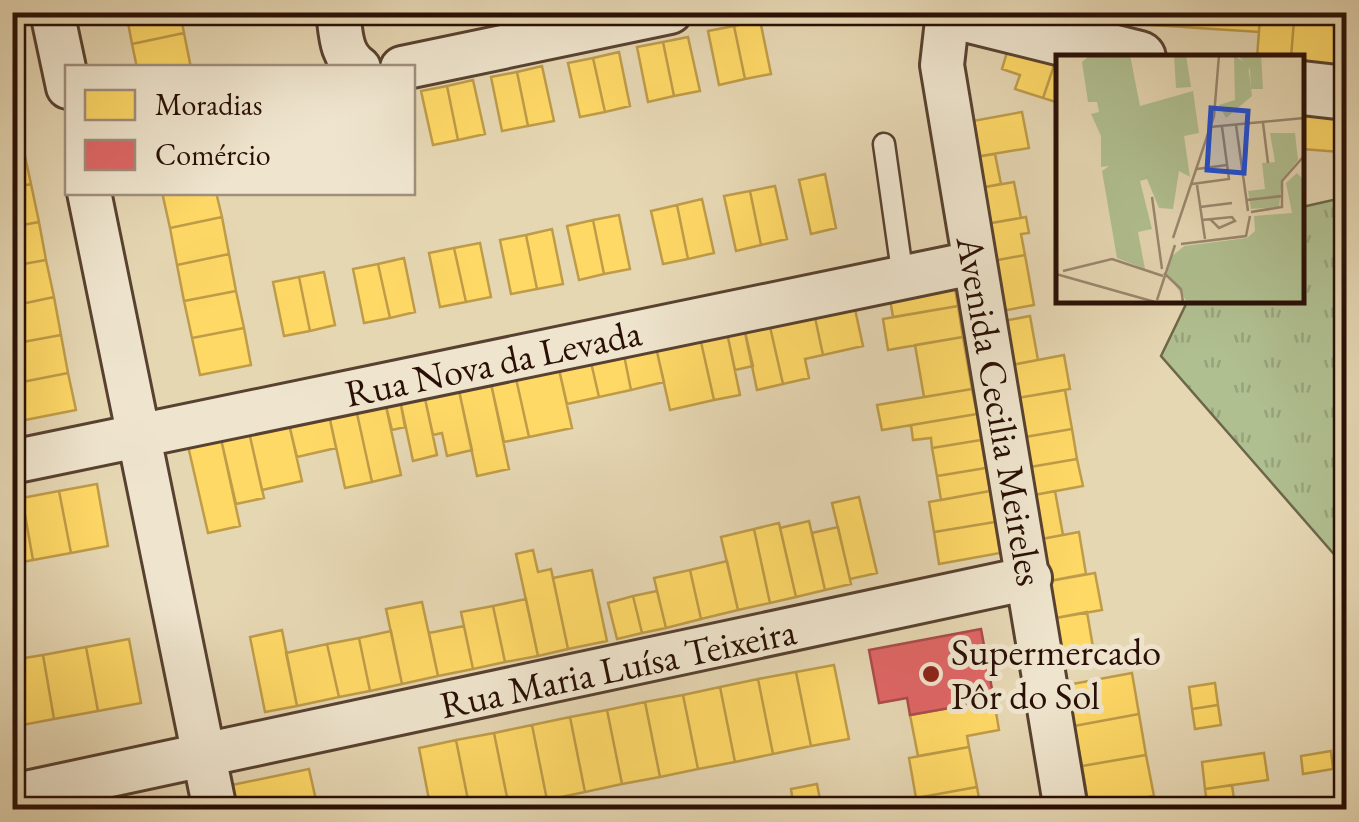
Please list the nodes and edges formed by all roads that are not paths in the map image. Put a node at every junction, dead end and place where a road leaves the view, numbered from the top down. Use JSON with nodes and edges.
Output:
{"nodes":[{"id":1,"x":52,"y":12,"type":"edge"},
{"id":2,"x":338,"y":12,"type":"edge"},
{"id":3,"x":670,"y":12,"type":"edge"},
{"id":4,"x":951,"y":12,"type":"edge"},
{"id":5,"x":1127,"y":55,"type":"edge"},
{"id":6,"x":354,"y":65,"type":"edge"},
{"id":7,"x":415,"y":65,"type":"edge"},
{"id":8,"x":65,"y":73,"type":"edge"},
{"id":9,"x":1304,"y":88,"type":"edge"},
{"id":10,"x":1346,"y":94,"type":"edge"},
{"id":11,"x":884,"y":144,"type":"dead end"},
{"id":12,"x":91,"y":195,"type":"edge"},
{"id":13,"x":973,"y":264,"type":"junction"},
{"id":14,"x":903,"y":278,"type":"junction"},
{"id":15,"x":140,"y":436,"type":"junction"},
{"id":16,"x":12,"y":462,"type":"edge"},
{"id":17,"x":1030,"y":578,"type":"junction"},
{"id":18,"x":206,"y":757,"type":"junction"},
{"id":19,"x":12,"y":796,"type":"edge"},
{"id":20,"x":216,"y":810,"type":"edge"},
{"id":21,"x":1066,"y":810,"type":"edge"}],
"edges":[{"from":1,"to":8,"type":"street"},
{"from":2,"to":6,"type":"street"},
{"from":3,"to":7,"type":"street"},
{"from":4,"to":5,"type":"street"},
{"from":4,"to":13,"type":"street","name":"Avenida Cecilia Meireles"},
{"from":9,"to":10,"type":"street"},
{"from":11,"to":14,"type":"lane"},
{"from":12,"to":15,"type":"street"},
{"from":13,"to":14,"type":"street","name":"Rua Nova da Levada"},
{"from":13,"to":17,"type":"street","name":"Avenida Cecilia Meireles"},
{"from":14,"to":15,"type":"street","name":"Rua Nova da Levada"},
{"from":15,"to":16,"type":"street","name":"Rua Nova da Levada"},
{"from":15,"to":18,"type":"street"},
{"from":17,"to":18,"type":"street","name":"Rua Maria Luísa Teixeira"},
{"from":17,"to":21,"type":"street","name":"Avenida Cecilia Meireles"},
{"from":18,"to":19,"type":"street","name":"Rua Maria Luísa Teixeira"},
{"from":18,"to":20,"type":"street"}]}
